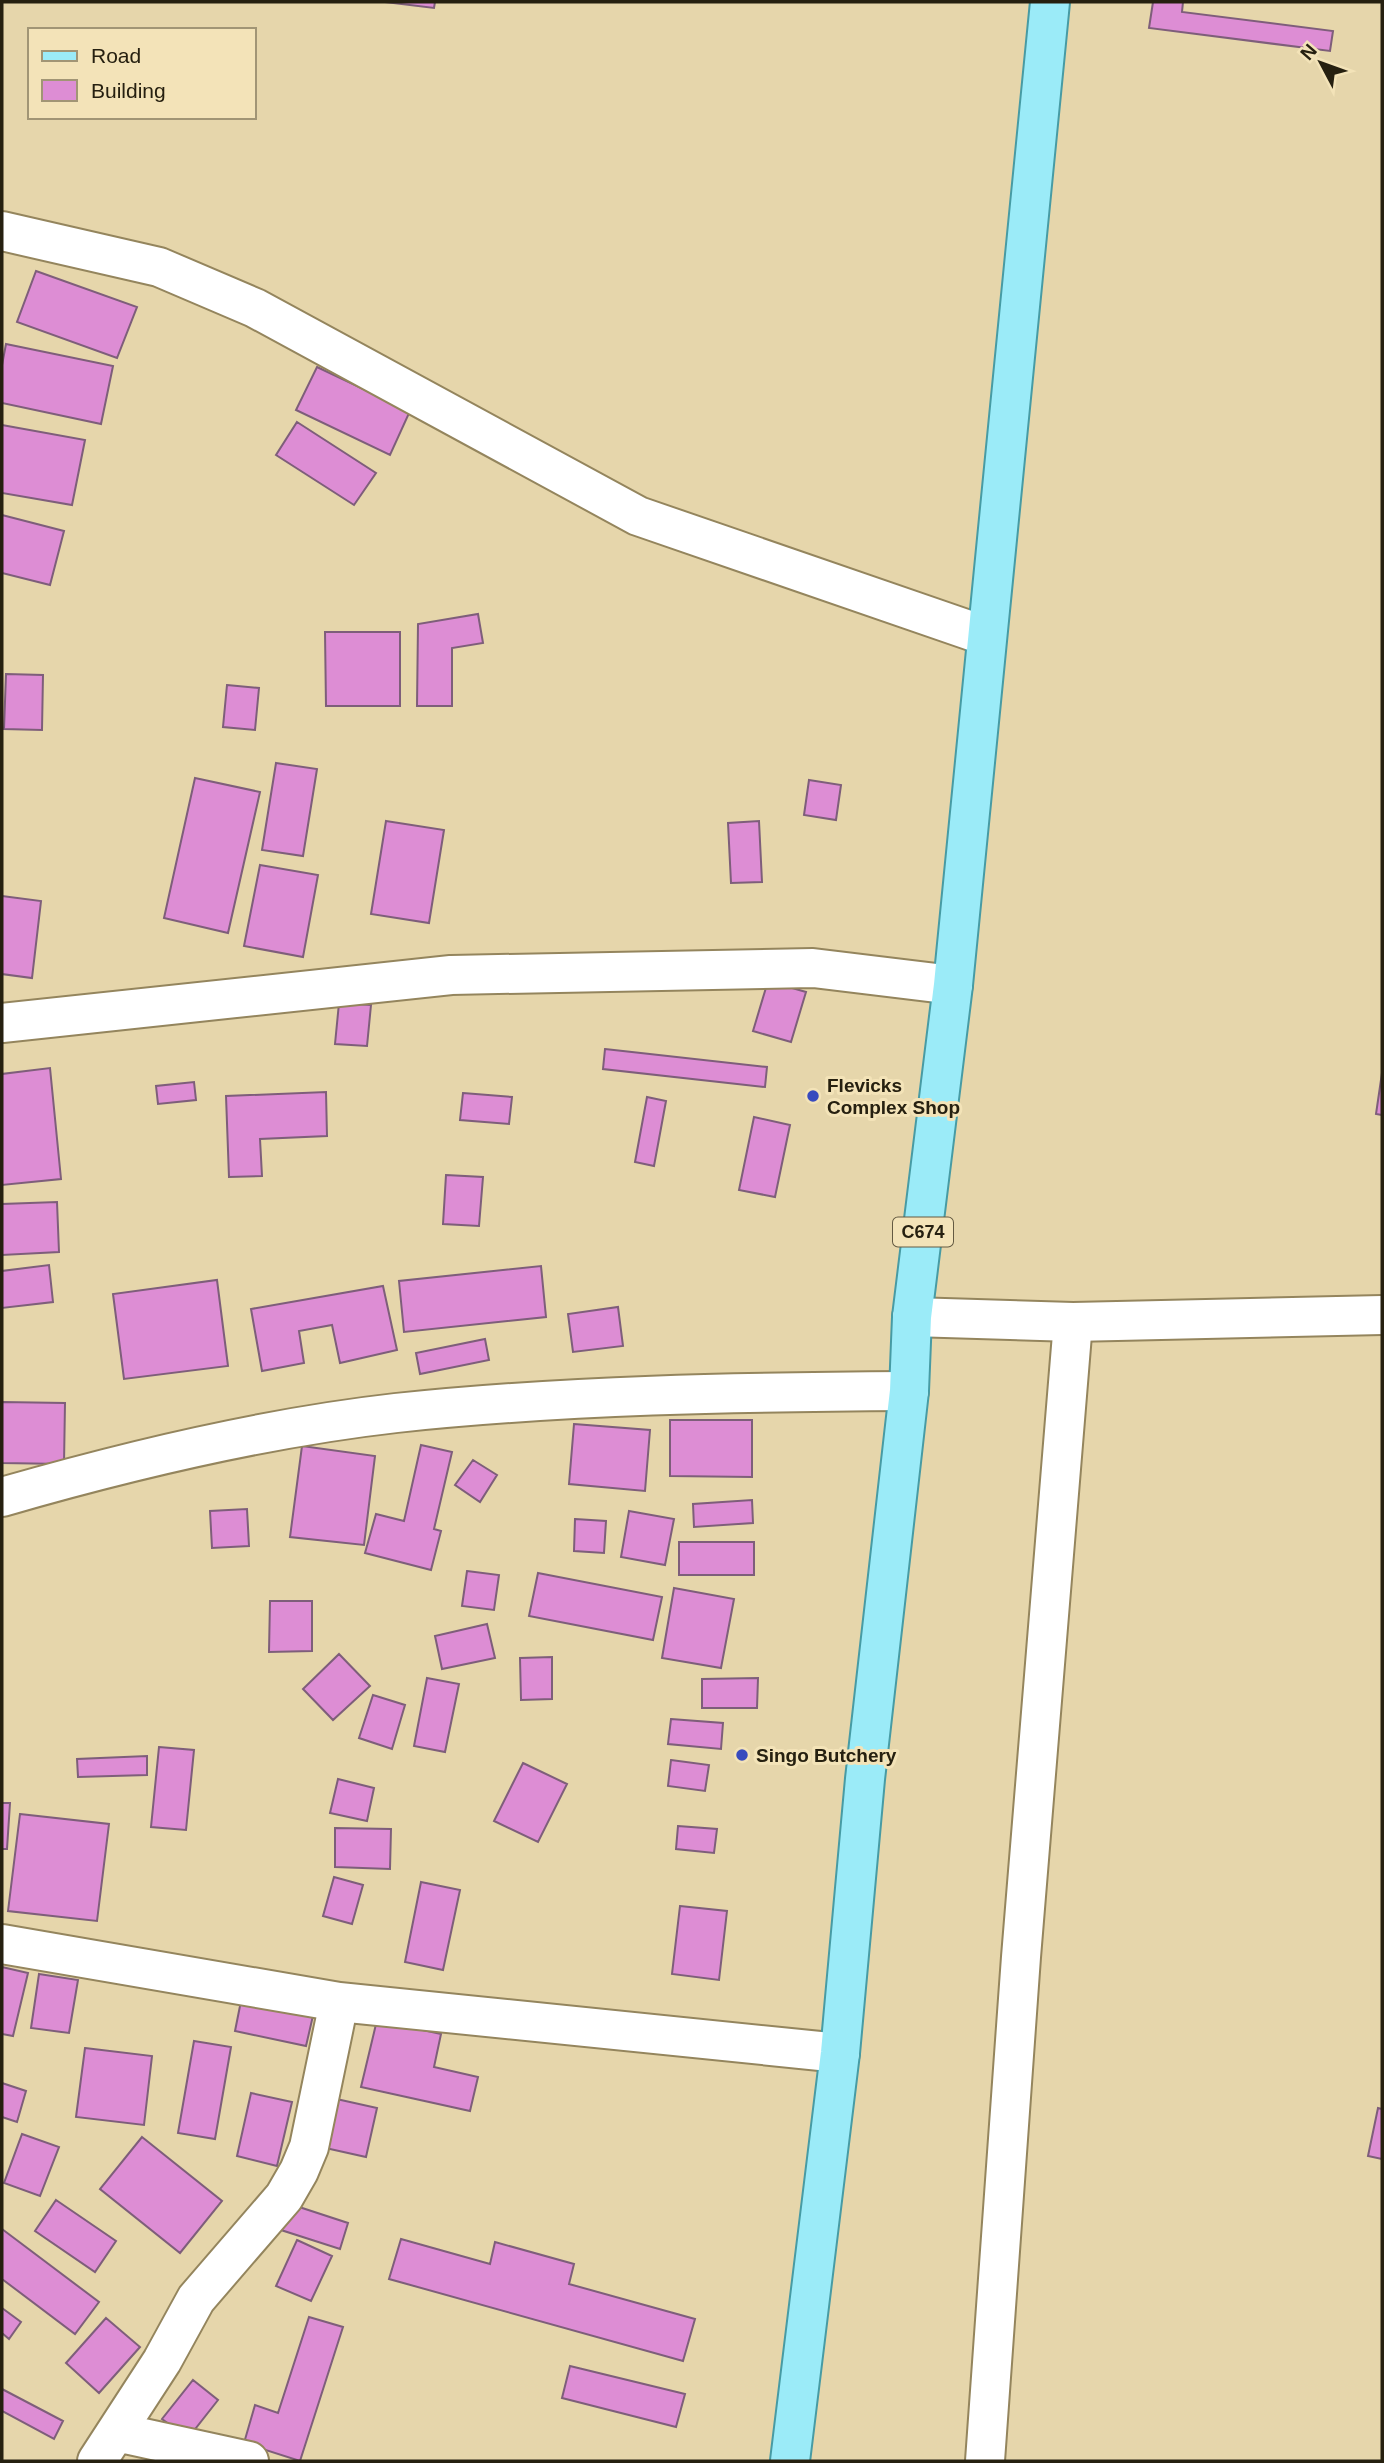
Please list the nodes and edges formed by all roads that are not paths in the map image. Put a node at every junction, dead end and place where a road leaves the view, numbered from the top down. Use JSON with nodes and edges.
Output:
{"nodes":[{"id":1,"x":1050,"y":2,"type":"edge"},
{"id":2,"x":2,"y":230,"type":"edge"},
{"id":3,"x":986,"y":636,"type":"junction"},
{"id":4,"x":953,"y":985,"type":"junction"},
{"id":5,"x":2,"y":1023,"type":"edge"},
{"id":6,"x":1382,"y":1315,"type":"edge"},
{"id":7,"x":912,"y":1317,"type":"junction"},
{"id":8,"x":1073,"y":1322,"type":"junction"},
{"id":9,"x":909,"y":1391,"type":"junction"},
{"id":10,"x":2,"y":1497,"type":"edge"},
{"id":11,"x":2,"y":1944,"type":"edge"},
{"id":12,"x":339,"y":2002,"type":"junction"},
{"id":13,"x":839,"y":2053,"type":"junction"},
{"id":14,"x":106,"y":2446,"type":"edge"},
{"id":15,"x":249,"y":2461,"type":"edge"},
{"id":16,"x":790,"y":2461,"type":"edge"},
{"id":17,"x":985,"y":2461,"type":"edge"}],
"edges":[{"from":1,"to":3,"type":"main road","number":"C674"},
{"from":2,"to":3,"type":"street"},
{"from":3,"to":4,"type":"main road","number":"C674"},
{"from":4,"to":5,"type":"street"},
{"from":4,"to":7,"type":"main road","number":"C674"},
{"from":6,"to":8,"type":"street"},
{"from":7,"to":8,"type":"street"},
{"from":7,"to":9,"type":"main road","number":"C674"},
{"from":8,"to":17,"type":"street"},
{"from":9,"to":10,"type":"street"},
{"from":9,"to":13,"type":"main road","number":"C674"},
{"from":11,"to":12,"type":"street"},
{"from":12,"to":13,"type":"street"},
{"from":12,"to":14,"type":"street"},
{"from":13,"to":16,"type":"main road","number":"C674"},
{"from":14,"to":15,"type":"street"}]}
